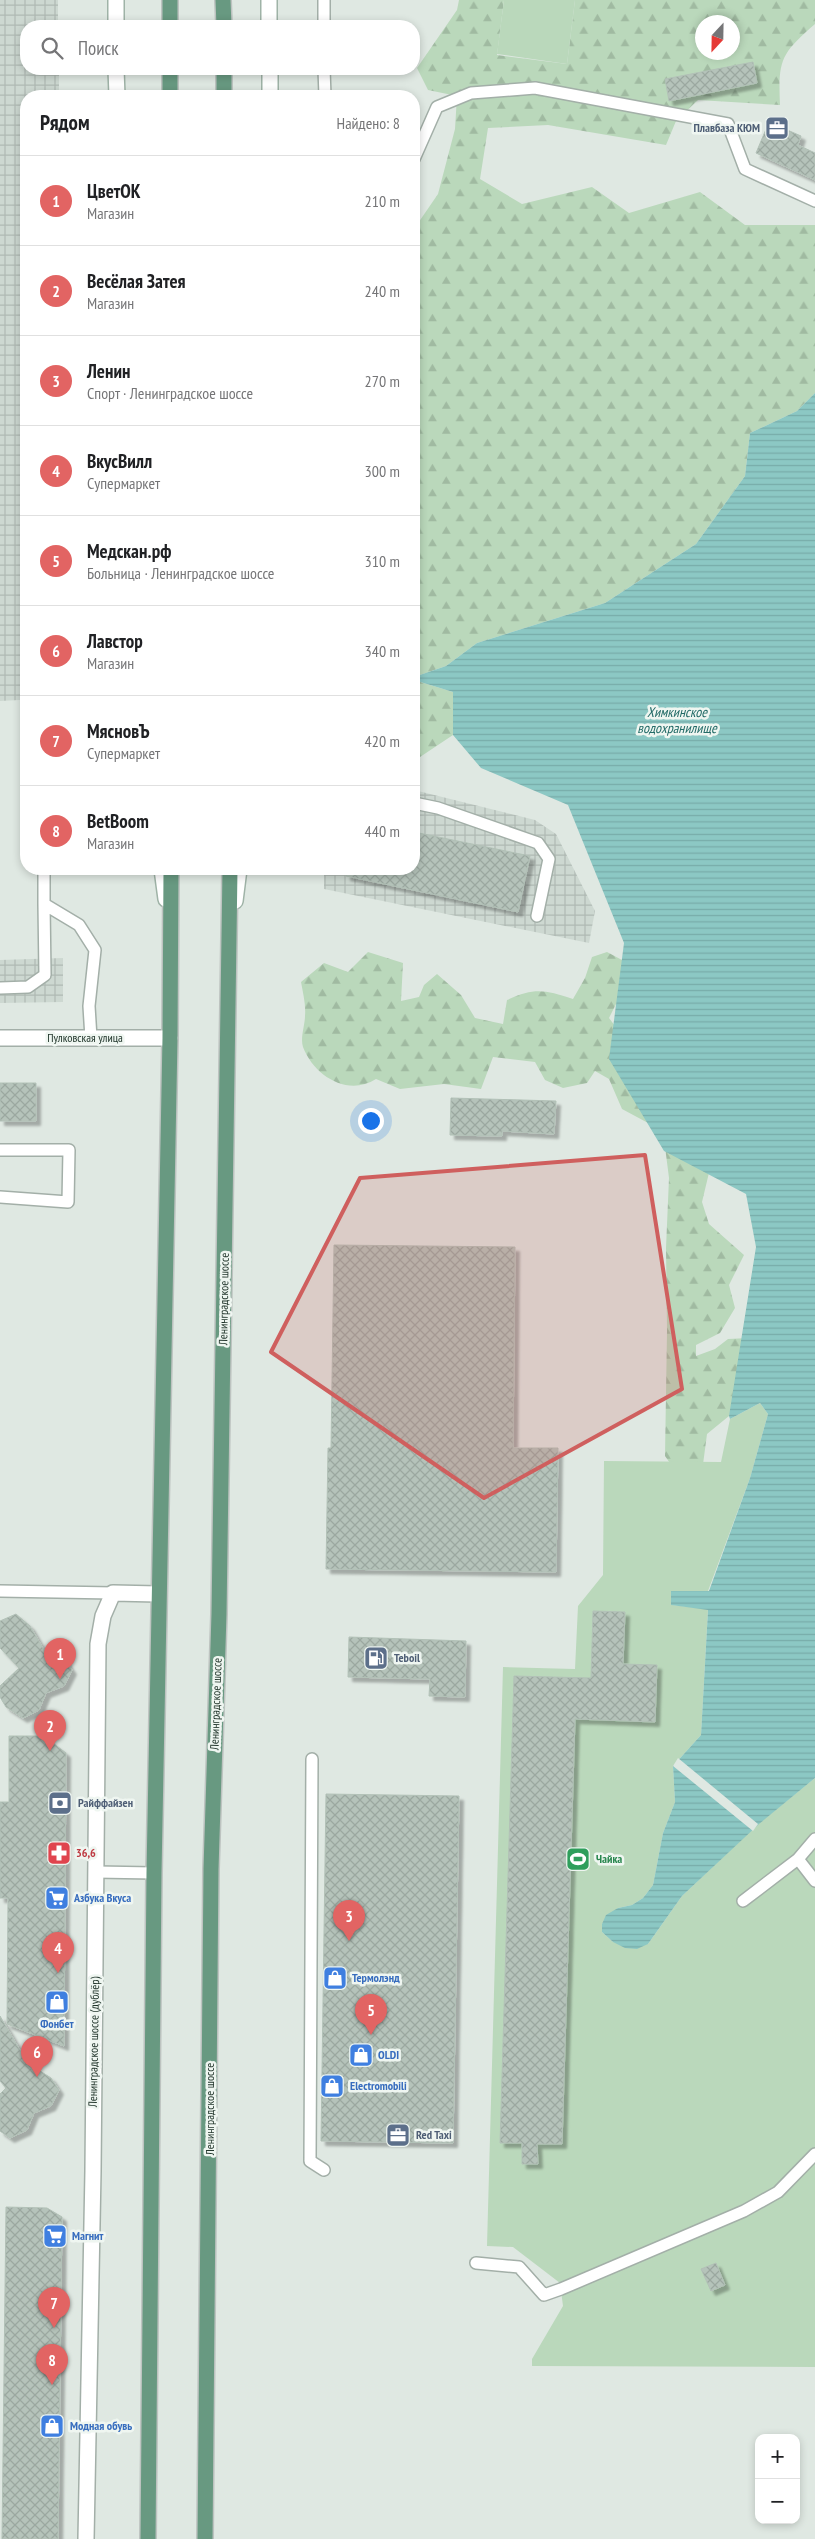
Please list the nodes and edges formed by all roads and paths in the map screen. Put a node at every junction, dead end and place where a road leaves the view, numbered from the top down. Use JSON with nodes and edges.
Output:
{"nodes":[{"id":1,"x":116,"y":0,"type":"edge"},
{"id":2,"x":170,"y":0,"type":"edge"},
{"id":3,"x":224,"y":0,"type":"edge"},
{"id":4,"x":269,"y":0,"type":"edge"},
{"id":5,"x":324,"y":0,"type":"edge"},
{"id":6,"x":116,"y":20,"type":"edge"},
{"id":7,"x":170,"y":20,"type":"edge"},
{"id":8,"x":224,"y":20,"type":"edge"},
{"id":9,"x":269,"y":20,"type":"edge"},
{"id":10,"x":324,"y":20,"type":"edge"},
{"id":11,"x":116,"y":75,"type":"edge"},
{"id":12,"x":170,"y":75,"type":"edge"},
{"id":13,"x":224,"y":75,"type":"edge"},
{"id":14,"x":270,"y":75,"type":"edge"},
{"id":15,"x":324,"y":75,"type":"edge"},
{"id":16,"x":117,"y":90,"type":"edge"},
{"id":17,"x":170,"y":90,"type":"edge"},
{"id":18,"x":224,"y":90,"type":"edge"},
{"id":19,"x":270,"y":90,"type":"edge"},
{"id":20,"x":324,"y":90,"type":"edge"},
{"id":21,"x":420,"y":145,"type":"edge"},
{"id":22,"x":815,"y":201,"type":"edge"},
{"id":23,"x":420,"y":804,"type":"edge"},
{"id":24,"x":44,"y":875,"type":"edge"},
{"id":25,"x":163,"y":875,"type":"edge"},
{"id":26,"x":171,"y":875,"type":"edge"},
{"id":27,"x":230,"y":875,"type":"edge"},
{"id":28,"x":238,"y":875,"type":"edge"},
{"id":29,"x":44,"y":904,"type":"junction"},
{"id":30,"x":537,"y":916,"type":"dead end"},
{"id":31,"x":171,"y":934,"type":"junction"},
{"id":32,"x":230,"y":934,"type":"junction"},
{"id":33,"x":0,"y":988,"type":"edge"},
{"id":34,"x":0,"y":1038,"type":"edge"},
{"id":35,"x":91,"y":1038,"type":"junction"},
{"id":36,"x":170,"y":1038,"type":"junction"},
{"id":37,"x":0,"y":1150,"type":"edge"},
{"id":38,"x":0,"y":1197,"type":"edge"},
{"id":39,"x":0,"y":1591,"type":"edge"},
{"id":40,"x":113,"y":1592,"type":"junction"},
{"id":41,"x":158,"y":1594,"type":"junction"},
{"id":42,"x":312,"y":1759,"type":"dead end"},
{"id":43,"x":815,"y":1839,"type":"edge"},
{"id":44,"x":798,"y":1859,"type":"junction"},
{"id":45,"x":96,"y":1872,"type":"junction"},
{"id":46,"x":154,"y":1873,"type":"junction"},
{"id":47,"x":815,"y":1882,"type":"edge"},
{"id":48,"x":743,"y":1901,"type":"dead end"},
{"id":49,"x":815,"y":2154,"type":"edge"},
{"id":50,"x":324,"y":2170,"type":"dead end"},
{"id":51,"x":476,"y":2263,"type":"dead end"},
{"id":52,"x":86,"y":2539,"type":"edge"},
{"id":53,"x":148,"y":2539,"type":"edge"},
{"id":54,"x":205,"y":2539,"type":"edge"}],
"edges":[{"from":1,"to":6,"type":"street"},
{"from":2,"to":7,"type":"main road"},
{"from":3,"to":8,"type":"main road"},
{"from":4,"to":9,"type":"street"},
{"from":5,"to":10,"type":"lane"},
{"from":11,"to":16,"type":"street"},
{"from":12,"to":17,"type":"main road"},
{"from":13,"to":18,"type":"main road"},
{"from":14,"to":19,"type":"street"},
{"from":15,"to":20,"type":"lane"},
{"from":21,"to":22,"type":"lane"},
{"from":23,"to":30,"type":"lane"},
{"from":24,"to":29,"type":"lane"},
{"from":25,"to":31,"type":"street"},
{"from":26,"to":31,"type":"main road"},
{"from":27,"to":32,"type":"main road","name":"Ленинградское шоссе"},
{"from":28,"to":32,"type":"street"},
{"from":29,"to":33,"type":"lane"},
{"from":29,"to":35,"type":"lane"},
{"from":31,"to":36,"type":"main road"},
{"from":32,"to":54,"type":"main road","name":"Ленинградское шоссе"},
{"from":34,"to":35,"type":"street","name":"Пулковская улица"},
{"from":35,"to":36,"type":"street","name":"Пулковская улица"},
{"from":36,"to":41,"type":"main road"},
{"from":37,"to":38,"type":"lane"},
{"from":39,"to":40,"type":"lane"},
{"from":40,"to":41,"type":"street"},
{"from":40,"to":45,"type":"street","name":"Ленинградское шоссе (дублёр)"},
{"from":41,"to":46,"type":"main road"},
{"from":42,"to":50,"type":"lane"},
{"from":43,"to":44,"type":"lane"},
{"from":44,"to":47,"type":"lane"},
{"from":44,"to":48,"type":"lane"},
{"from":45,"to":46,"type":"lane"},
{"from":45,"to":52,"type":"street","name":"Ленинградское шоссе (дублёр)"},
{"from":46,"to":53,"type":"main road"},
{"from":49,"to":51,"type":"lane"}]}
